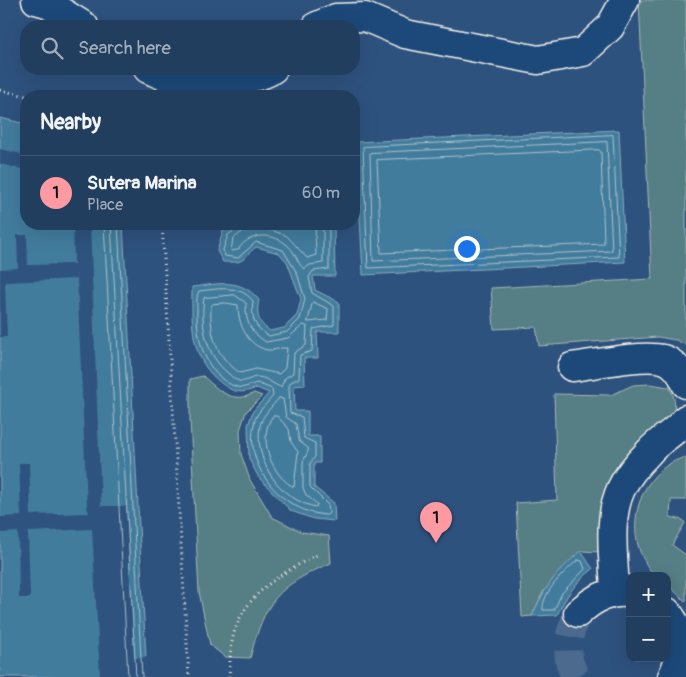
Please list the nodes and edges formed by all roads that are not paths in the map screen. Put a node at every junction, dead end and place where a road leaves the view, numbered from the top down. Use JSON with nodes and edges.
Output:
{"nodes":[{"id":1,"x":36,"y":0,"type":"edge"},
{"id":2,"x":625,"y":0,"type":"edge"},
{"id":3,"x":74,"y":20,"type":"edge"},
{"id":4,"x":331,"y":20,"type":"edge"},
{"id":5,"x":164,"y":75,"type":"edge"},
{"id":6,"x":259,"y":75,"type":"edge"},
{"id":7,"x":572,"y":367,"type":"dead end"},
{"id":8,"x":686,"y":384,"type":"edge"},
{"id":9,"x":683,"y":427,"type":"edge"},
{"id":10,"x":623,"y":592,"type":"edge"},
{"id":11,"x":578,"y":613,"type":"tunnel mouth"},
{"id":12,"x":671,"y":617,"type":"edge"},
{"id":13,"x":672,"y":677,"type":"edge"}],
"edges":[{"from":1,"to":3,"type":"lane"},
{"from":2,"to":4,"type":"lane"},
{"from":5,"to":6,"type":"lane"},
{"from":7,"to":8,"type":"lane"},
{"from":9,"to":10,"type":"lane"},
{"from":10,"to":11,"type":"lane"},
{"from":12,"to":13,"type":"lane"}]}
